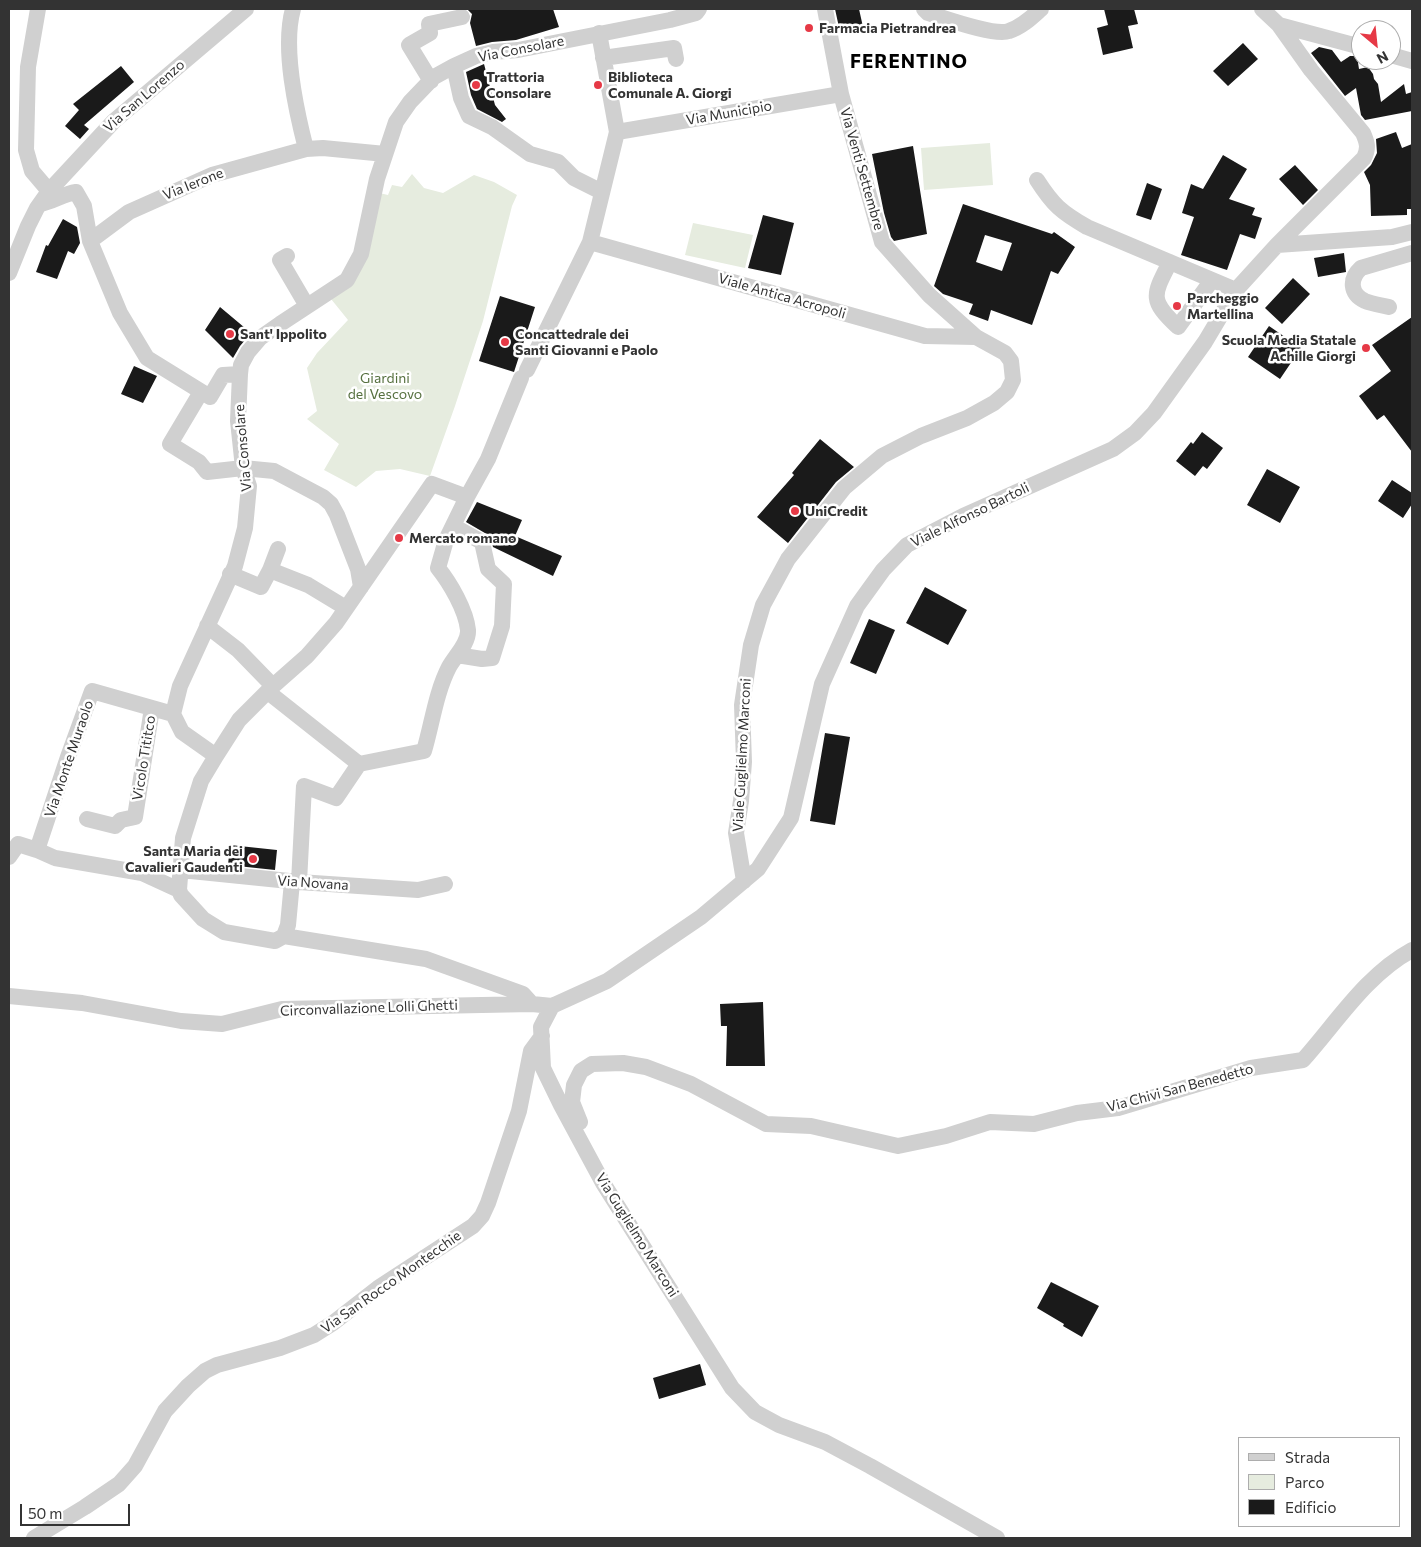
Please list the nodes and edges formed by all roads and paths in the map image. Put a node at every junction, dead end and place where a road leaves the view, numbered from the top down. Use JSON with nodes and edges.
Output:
{"nodes":[{"id":1,"x":38,"y":9,"type":"edge"},
{"id":2,"x":246,"y":9,"type":"edge"},
{"id":3,"x":293,"y":9,"type":"edge"},
{"id":4,"x":825,"y":9,"type":"edge"},
{"id":5,"x":924,"y":9,"type":"edge"},
{"id":6,"x":1041,"y":9,"type":"edge"},
{"id":7,"x":1262,"y":9,"type":"edge"},
{"id":8,"x":698,"y":10,"type":"edge"},
{"id":9,"x":462,"y":17,"type":"dead end"},
{"id":10,"x":1279,"y":25,"type":"junction"},
{"id":11,"x":599,"y":33,"type":"junction"},
{"id":12,"x":1351,"y":44,"type":"edge"},
{"id":13,"x":603,"y":58,"type":"junction"},
{"id":14,"x":676,"y":59,"type":"dead end"},
{"id":15,"x":454,"y":66,"type":"junction"},
{"id":16,"x":431,"y":81,"type":"junction"},
{"id":17,"x":841,"y":94,"type":"junction"},
{"id":18,"x":617,"y":132,"type":"junction"},
{"id":19,"x":306,"y":149,"type":"junction"},
{"id":20,"x":385,"y":154,"type":"junction"},
{"id":21,"x":1037,"y":180,"type":"dead end"},
{"id":22,"x":602,"y":192,"type":"junction"},
{"id":23,"x":44,"y":197,"type":"junction"},
{"id":24,"x":1412,"y":232,"type":"edge"},
{"id":25,"x":90,"y":241,"type":"junction"},
{"id":26,"x":590,"y":242,"type":"junction"},
{"id":27,"x":1277,"y":245,"type":"junction"},
{"id":28,"x":1412,"y":253,"type":"edge"},
{"id":29,"x":287,"y":256,"type":"dead end"},
{"id":30,"x":1170,"y":262,"type":"junction"},
{"id":31,"x":9,"y":273,"type":"edge"},
{"id":32,"x":1212,"y":280,"type":"junction"},
{"id":33,"x":1236,"y":290,"type":"junction"},
{"id":34,"x":308,"y":306,"type":"junction"},
{"id":35,"x":1389,"y":307,"type":"dead end"},
{"id":36,"x":976,"y":336,"type":"junction"},
{"id":37,"x":240,"y":374,"type":"junction"},
{"id":38,"x":201,"y":392,"type":"junction"},
{"id":39,"x":1007,"y":392,"type":"joint"},
{"id":40,"x":243,"y":468,"type":"junction"},
{"id":41,"x":467,"y":497,"type":"junction"},
{"id":42,"x":453,"y":526,"type":"junction"},
{"id":43,"x":278,"y":548,"type":"dead end"},
{"id":44,"x":270,"y":570,"type":"junction"},
{"id":45,"x":230,"y":574,"type":"junction"},
{"id":46,"x":361,"y":587,"type":"junction"},
{"id":47,"x":346,"y":608,"type":"junction"},
{"id":48,"x":207,"y":626,"type":"junction"},
{"id":49,"x":457,"y":655,"type":"junction"},
{"id":50,"x":271,"y":689,"type":"junction"},
{"id":51,"x":152,"y":708,"type":"junction"},
{"id":52,"x":173,"y":714,"type":"junction"},
{"id":53,"x":216,"y":756,"type":"junction"},
{"id":54,"x":359,"y":764,"type":"junction"},
{"id":55,"x":87,"y":819,"type":"dead end"},
{"id":56,"x":37,"y":850,"type":"junction"},
{"id":57,"x":9,"y":857,"type":"edge"},
{"id":58,"x":181,"y":870,"type":"junction"},
{"id":59,"x":744,"y":881,"type":"junction"},
{"id":60,"x":296,"y":882,"type":"junction"},
{"id":61,"x":445,"y":884,"type":"dead end"},
{"id":62,"x":179,"y":890,"type":"junction"},
{"id":63,"x":284,"y":936,"type":"junction"},
{"id":64,"x":1412,"y":950,"type":"edge"},
{"id":65,"x":9,"y":996,"type":"edge"},
{"id":66,"x":532,"y":1004,"type":"junction"},
{"id":67,"x":552,"y":1006,"type":"junction"},
{"id":68,"x":542,"y":1036,"type":"junction"},
{"id":69,"x":581,"y":1143,"type":"junction"},
{"id":70,"x":34,"y":1538,"type":"edge"},
{"id":71,"x":997,"y":1538,"type":"edge"}],
"edges":[{"from":1,"to":23,"type":"street"},
{"from":2,"to":23,"type":"street","name":"Via San Lorenzo"},
{"from":3,"to":19,"type":"street"},
{"from":4,"to":17,"type":"street","name":"Via Venti Settembre"},
{"from":5,"to":6,"type":"street"},
{"from":7,"to":10,"type":"street","name":"Viale Alfonso Bartoli"},
{"from":8,"to":11,"type":"street","name":"Via Consolare"},
{"from":9,"to":16,"type":"street"},
{"from":10,"to":12,"type":"street","name":"Viale Alfonso Bartoli"},
{"from":10,"to":27,"type":"street","name":"Viale Alfonso Bartoli"},
{"from":11,"to":13,"type":"street"},
{"from":11,"to":15,"type":"street","name":"Via Consolare"},
{"from":13,"to":14,"type":"street"},
{"from":13,"to":18,"type":"street"},
{"from":15,"to":16,"type":"street","name":"Via Consolare"},
{"from":15,"to":22,"type":"street"},
{"from":16,"to":20,"type":"street","name":"Via Consolare"},
{"from":17,"to":18,"type":"street","name":"Via Municipio"},
{"from":17,"to":36,"type":"street","name":"Via Venti Settembre"},
{"from":18,"to":22,"type":"street"},
{"from":19,"to":20,"type":"street","name":"Via Ierone"},
{"from":19,"to":25,"type":"street","name":"Via Ierone"},
{"from":20,"to":34,"type":"street","name":"Via Consolare"},
{"from":21,"to":30,"type":"street"},
{"from":22,"to":26,"type":"street"},
{"from":23,"to":25,"type":"street"},
{"from":23,"to":31,"type":"street"},
{"from":24,"to":27,"type":"street"},
{"from":25,"to":38,"type":"street"},
{"from":26,"to":36,"type":"street","name":"Viale Antica Acropoli"},
{"from":26,"to":41,"type":"street"},
{"from":27,"to":33,"type":"street","name":"Viale Alfonso Bartoli"},
{"from":28,"to":35,"type":"street"},
{"from":29,"to":34,"type":"street"},
{"from":30,"to":32,"type":"street"},
{"from":30,"to":32,"type":"street"},
{"from":32,"to":33,"type":"street"},
{"from":33,"to":59,"type":"street","name":"Viale Alfonso Bartoli"},
{"from":34,"to":37,"type":"street","name":"Via Consolare"},
{"from":36,"to":39,"type":"street","name":"Via Venti Settembre"},
{"from":37,"to":38,"type":"street"},
{"from":37,"to":40,"type":"street","name":"Via Consolare"},
{"from":38,"to":40,"type":"street"},
{"from":39,"to":59,"type":"street","name":"Viale Guglielmo Marconi"},
{"from":40,"to":45,"type":"street","name":"Via Consolare"},
{"from":40,"to":46,"type":"street"},
{"from":41,"to":42,"type":"street"},
{"from":41,"to":46,"type":"street"},
{"from":42,"to":49,"type":"street"},
{"from":42,"to":49,"type":"street"},
{"from":43,"to":44,"type":"street"},
{"from":44,"to":45,"type":"street"},
{"from":44,"to":47,"type":"street"},
{"from":45,"to":48,"type":"street","name":"Via Consolare"},
{"from":46,"to":47,"type":"street"},
{"from":47,"to":50,"type":"street"},
{"from":48,"to":50,"type":"street"},
{"from":48,"to":52,"type":"street","name":"Via Consolare"},
{"from":49,"to":54,"type":"street"},
{"from":50,"to":53,"type":"street"},
{"from":50,"to":54,"type":"street"},
{"from":51,"to":52,"type":"street","name":"Via Monte Muraolo"},
{"from":51,"to":55,"type":"street","name":"Vicolo Tititco"},
{"from":51,"to":56,"type":"street","name":"Via Monte Muraolo"},
{"from":52,"to":53,"type":"street"},
{"from":53,"to":58,"type":"street"},
{"from":54,"to":60,"type":"street"},
{"from":56,"to":57,"type":"street"},
{"from":56,"to":62,"type":"street"},
{"from":58,"to":60,"type":"street","name":"Via Novana"},
{"from":58,"to":62,"type":"street"},
{"from":59,"to":67,"type":"street"},
{"from":60,"to":61,"type":"street","name":"Via Novana"},
{"from":60,"to":63,"type":"street"},
{"from":62,"to":63,"type":"street"},
{"from":63,"to":66,"type":"street"},
{"from":64,"to":69,"type":"street","name":"Via Chivi San Benedetto"},
{"from":65,"to":66,"type":"street","name":"Circonvallazione Lolli Ghetti"},
{"from":66,"to":67,"type":"street","name":"Circonvallazione Lolli Ghetti"},
{"from":67,"to":68,"type":"street","name":"Via Guglielmo Marconi"},
{"from":68,"to":69,"type":"street","name":"Via Guglielmo Marconi"},
{"from":68,"to":70,"type":"street","name":"Via San Rocco Montecchie"},
{"from":69,"to":71,"type":"street","name":"Via Guglielmo Marconi"}]}
